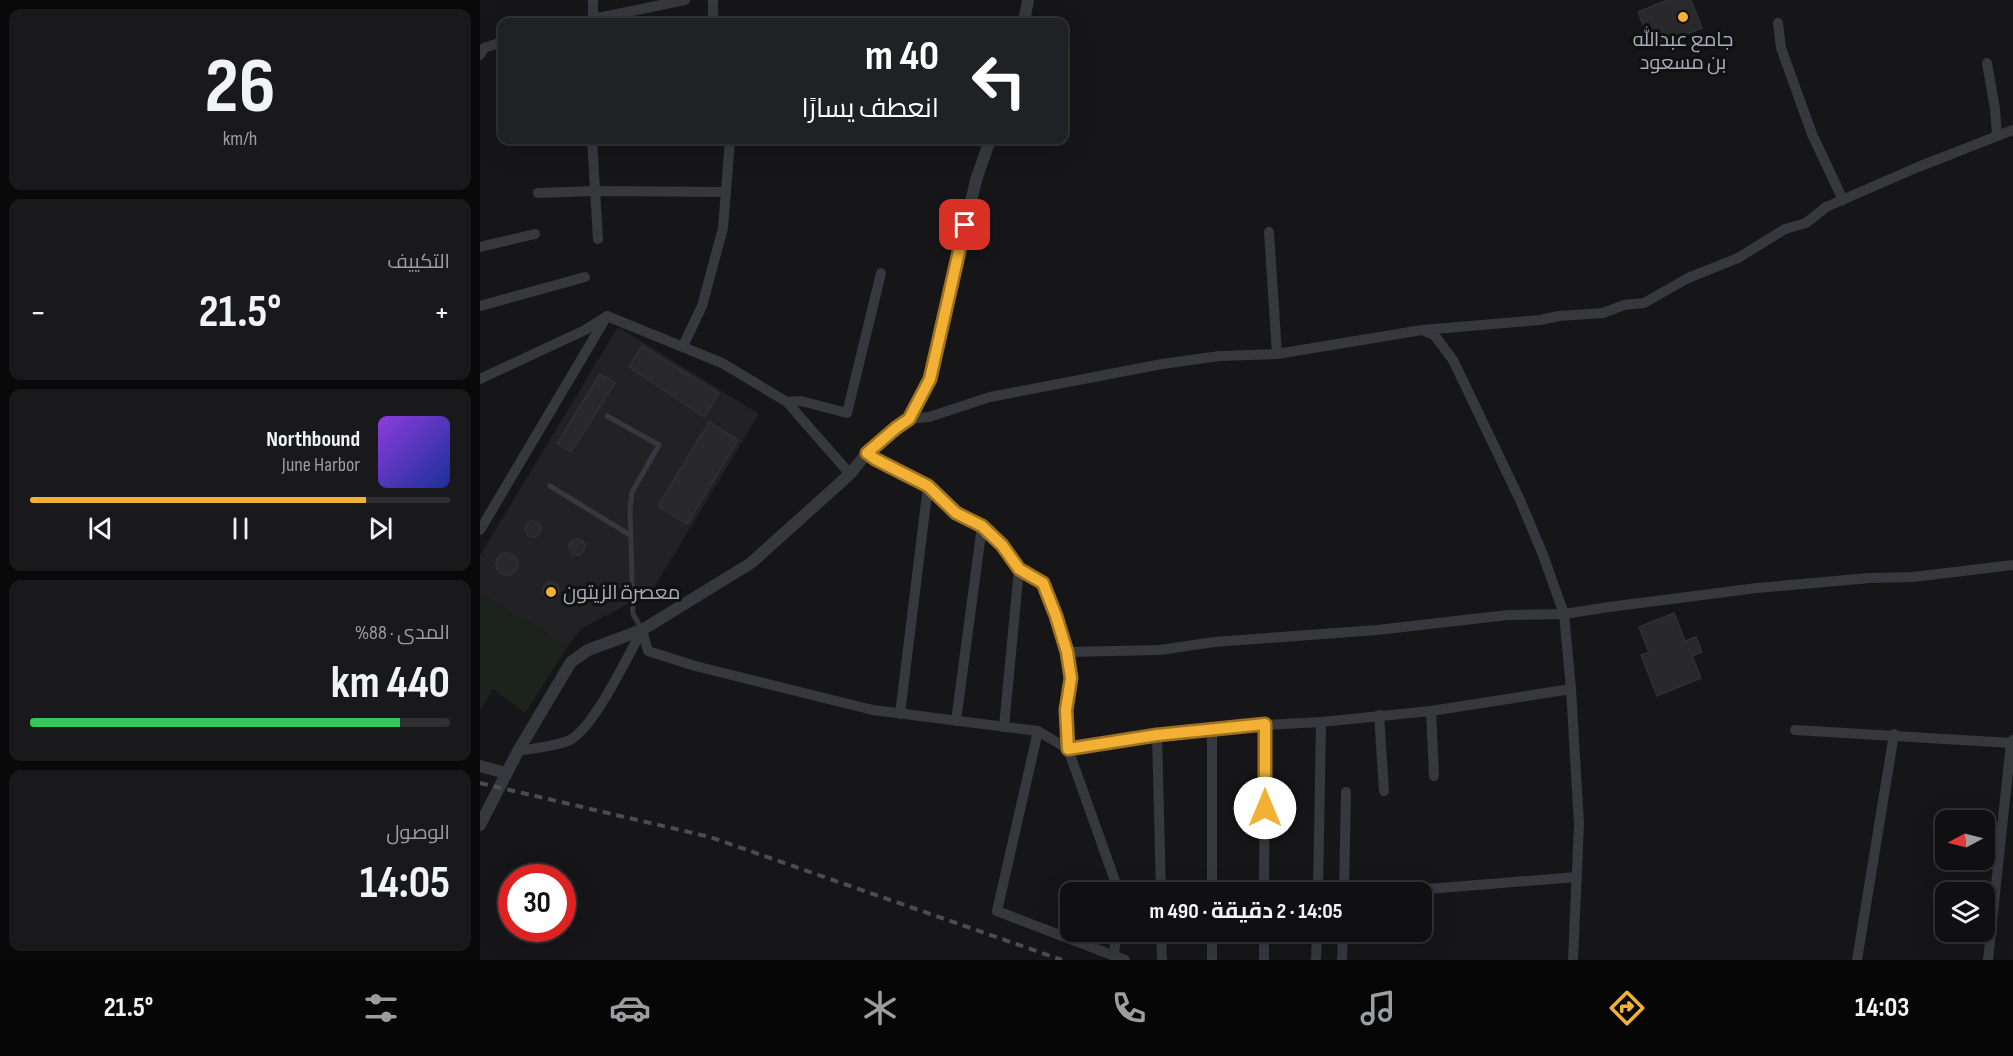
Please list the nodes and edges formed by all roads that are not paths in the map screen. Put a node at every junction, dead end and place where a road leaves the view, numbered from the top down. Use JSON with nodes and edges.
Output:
{"nodes":[{"id":1,"x":593,"y":0,"type":"edge"},
{"id":2,"x":685,"y":0,"type":"edge"},
{"id":3,"x":713,"y":0,"type":"edge"},
{"id":4,"x":1028,"y":0,"type":"edge"},
{"id":5,"x":590,"y":18,"type":"edge"},
{"id":6,"x":604,"y":18,"type":"edge"},
{"id":7,"x":713,"y":18,"type":"edge"},
{"id":8,"x":1025,"y":18,"type":"edge"},
{"id":9,"x":1778,"y":23,"type":"dead end"},
{"id":10,"x":498,"y":43,"type":"edge"},
{"id":11,"x":480,"y":55,"type":"edge"},
{"id":12,"x":1986,"y":63,"type":"dead end"},
{"id":13,"x":2013,"y":129,"type":"edge"},
{"id":14,"x":1997,"y":136,"type":"junction"},
{"id":15,"x":592,"y":144,"type":"edge"},
{"id":16,"x":730,"y":144,"type":"edge"},
{"id":17,"x":989,"y":144,"type":"edge"},
{"id":18,"x":595,"y":191,"type":"junction"},
{"id":19,"x":726,"y":192,"type":"junction"},
{"id":20,"x":538,"y":193,"type":"dead end"},
{"id":21,"x":1843,"y":200,"type":"junction"},
{"id":22,"x":1269,"y":232,"type":"dead end"},
{"id":23,"x":535,"y":234,"type":"dead end"},
{"id":24,"x":598,"y":239,"type":"dead end"},
{"id":25,"x":480,"y":247,"type":"edge"},
{"id":26,"x":881,"y":273,"type":"dead end"},
{"id":27,"x":585,"y":277,"type":"dead end"},
{"id":28,"x":480,"y":306,"type":"edge"},
{"id":29,"x":607,"y":316,"type":"junction"},
{"id":30,"x":1422,"y":330,"type":"junction"},
{"id":31,"x":683,"y":346,"type":"junction"},
{"id":32,"x":1277,"y":354,"type":"junction"},
{"id":33,"x":480,"y":379,"type":"edge"},
{"id":34,"x":787,"y":402,"type":"junction"},
{"id":35,"x":607,"y":416,"type":"dead end"},
{"id":36,"x":909,"y":419,"type":"junction"},
{"id":37,"x":867,"y":453,"type":"junction"},
{"id":38,"x":850,"y":474,"type":"junction"},
{"id":39,"x":550,"y":486,"type":"dead end"},
{"id":40,"x":928,"y":486,"type":"junction"},
{"id":41,"x":982,"y":526,"type":"junction"},
{"id":42,"x":480,"y":530,"type":"edge"},
{"id":43,"x":630,"y":535,"type":"junction"},
{"id":44,"x":2013,"y":565,"type":"edge"},
{"id":45,"x":1019,"y":569,"type":"junction"},
{"id":46,"x":1564,"y":614,"type":"junction"},
{"id":47,"x":642,"y":630,"type":"junction"},
{"id":48,"x":1067,"y":652,"type":"junction"},
{"id":49,"x":1571,"y":689,"type":"junction"},
{"id":50,"x":1431,"y":711,"type":"junction"},
{"id":51,"x":900,"y":714,"type":"junction"},
{"id":52,"x":1379,"y":715,"type":"junction"},
{"id":53,"x":956,"y":721,"type":"junction"},
{"id":54,"x":1321,"y":722,"type":"junction"},
{"id":55,"x":1265,"y":724,"type":"junction"},
{"id":56,"x":1004,"y":727,"type":"junction"},
{"id":57,"x":1212,"y":728,"type":"junction"},
{"id":58,"x":1795,"y":730,"type":"dead end"},
{"id":59,"x":1038,"y":731,"type":"junction"},
{"id":60,"x":1894,"y":734,"type":"junction"},
{"id":61,"x":1157,"y":735,"type":"junction"},
{"id":62,"x":2012,"y":741,"type":"edge"},
{"id":63,"x":1068,"y":749,"type":"junction"},
{"id":64,"x":518,"y":751,"type":"junction"},
{"id":65,"x":480,"y":766,"type":"edge"},
{"id":66,"x":506,"y":773,"type":"junction"},
{"id":67,"x":1434,"y":776,"type":"dead end"},
{"id":68,"x":1384,"y":791,"type":"dead end"},
{"id":69,"x":1346,"y":792,"type":"dead end"},
{"id":70,"x":480,"y":825,"type":"edge"},
{"id":71,"x":1577,"y":877,"type":"junction"},
{"id":72,"x":1115,"y":882,"type":"edge"},
{"id":73,"x":1161,"y":882,"type":"edge"},
{"id":74,"x":1212,"y":882,"type":"edge"},
{"id":75,"x":1264,"y":882,"type":"edge"},
{"id":76,"x":1318,"y":882,"type":"edge"},
{"id":77,"x":1344,"y":882,"type":"edge"},
{"id":78,"x":1432,"y":889,"type":"edge"},
{"id":79,"x":1117,"y":942,"type":"edge"},
{"id":80,"x":1161,"y":942,"type":"edge"},
{"id":81,"x":1212,"y":942,"type":"edge"},
{"id":82,"x":1264,"y":942,"type":"edge"},
{"id":83,"x":1317,"y":942,"type":"edge"},
{"id":84,"x":1343,"y":942,"type":"edge"},
{"id":85,"x":1119,"y":958,"type":"edge"},
{"id":86,"x":1162,"y":960,"type":"edge"},
{"id":87,"x":1212,"y":960,"type":"edge"},
{"id":88,"x":1264,"y":960,"type":"edge"},
{"id":89,"x":1316,"y":960,"type":"edge"},
{"id":90,"x":1342,"y":960,"type":"edge"},
{"id":91,"x":1574,"y":960,"type":"edge"},
{"id":92,"x":1857,"y":960,"type":"edge"},
{"id":93,"x":1988,"y":960,"type":"edge"}],
"edges":[{"from":1,"to":5,"type":"street"},
{"from":2,"to":6,"type":"street"},
{"from":3,"to":7,"type":"street"},
{"from":4,"to":8,"type":"street"},
{"from":9,"to":21,"type":"street"},
{"from":10,"to":11,"type":"street"},
{"from":12,"to":14,"type":"street"},
{"from":13,"to":14,"type":"street"},
{"from":14,"to":21,"type":"street"},
{"from":15,"to":18,"type":"street"},
{"from":16,"to":19,"type":"street"},
{"from":17,"to":36,"type":"street"},
{"from":18,"to":19,"type":"street"},
{"from":18,"to":20,"type":"street"},
{"from":18,"to":24,"type":"street"},
{"from":19,"to":31,"type":"street"},
{"from":21,"to":30,"type":"street"},
{"from":22,"to":32,"type":"street"},
{"from":23,"to":25,"type":"street"},
{"from":26,"to":34,"type":"street"},
{"from":27,"to":28,"type":"street"},
{"from":29,"to":31,"type":"street"},
{"from":29,"to":33,"type":"street"},
{"from":29,"to":42,"type":"street"},
{"from":30,"to":32,"type":"street"},
{"from":30,"to":46,"type":"street"},
{"from":31,"to":34,"type":"street"},
{"from":32,"to":36,"type":"street"},
{"from":34,"to":38,"type":"street"},
{"from":35,"to":43,"type":"lane"},
{"from":36,"to":37,"type":"street"},
{"from":37,"to":38,"type":"street"},
{"from":37,"to":40,"type":"street"},
{"from":38,"to":47,"type":"street"},
{"from":39,"to":43,"type":"lane"},
{"from":40,"to":41,"type":"street"},
{"from":40,"to":51,"type":"street"},
{"from":41,"to":45,"type":"street"},
{"from":41,"to":53,"type":"street"},
{"from":43,"to":47,"type":"lane"},
{"from":44,"to":46,"type":"street"},
{"from":45,"to":48,"type":"street"},
{"from":45,"to":56,"type":"street"},
{"from":46,"to":48,"type":"street"},
{"from":46,"to":49,"type":"street"},
{"from":47,"to":51,"type":"street"},
{"from":47,"to":64,"type":"street"},
{"from":47,"to":64,"type":"street"},
{"from":48,"to":63,"type":"street"},
{"from":49,"to":50,"type":"street"},
{"from":49,"to":71,"type":"street"},
{"from":50,"to":52,"type":"street"},
{"from":50,"to":67,"type":"street"},
{"from":51,"to":53,"type":"street"},
{"from":52,"to":54,"type":"street"},
{"from":52,"to":68,"type":"street"},
{"from":53,"to":56,"type":"street"},
{"from":54,"to":55,"type":"street"},
{"from":54,"to":76,"type":"street"},
{"from":55,"to":57,"type":"street"},
{"from":55,"to":75,"type":"street"},
{"from":56,"to":59,"type":"street"},
{"from":57,"to":61,"type":"street"},
{"from":57,"to":74,"type":"street"},
{"from":58,"to":60,"type":"street"},
{"from":59,"to":63,"type":"street"},
{"from":59,"to":85,"type":"street"},
{"from":60,"to":62,"type":"street"},
{"from":60,"to":92,"type":"street"},
{"from":61,"to":63,"type":"street"},
{"from":61,"to":73,"type":"street"},
{"from":62,"to":93,"type":"street"},
{"from":63,"to":72,"type":"street"},
{"from":64,"to":66,"type":"street"},
{"from":65,"to":66,"type":"street"},
{"from":66,"to":70,"type":"street"},
{"from":69,"to":77,"type":"street"},
{"from":71,"to":78,"type":"street"},
{"from":71,"to":91,"type":"street"},
{"from":79,"to":85,"type":"street"},
{"from":80,"to":86,"type":"street"},
{"from":81,"to":87,"type":"street"},
{"from":82,"to":88,"type":"street"},
{"from":83,"to":89,"type":"street"},
{"from":84,"to":90,"type":"street"}]}
